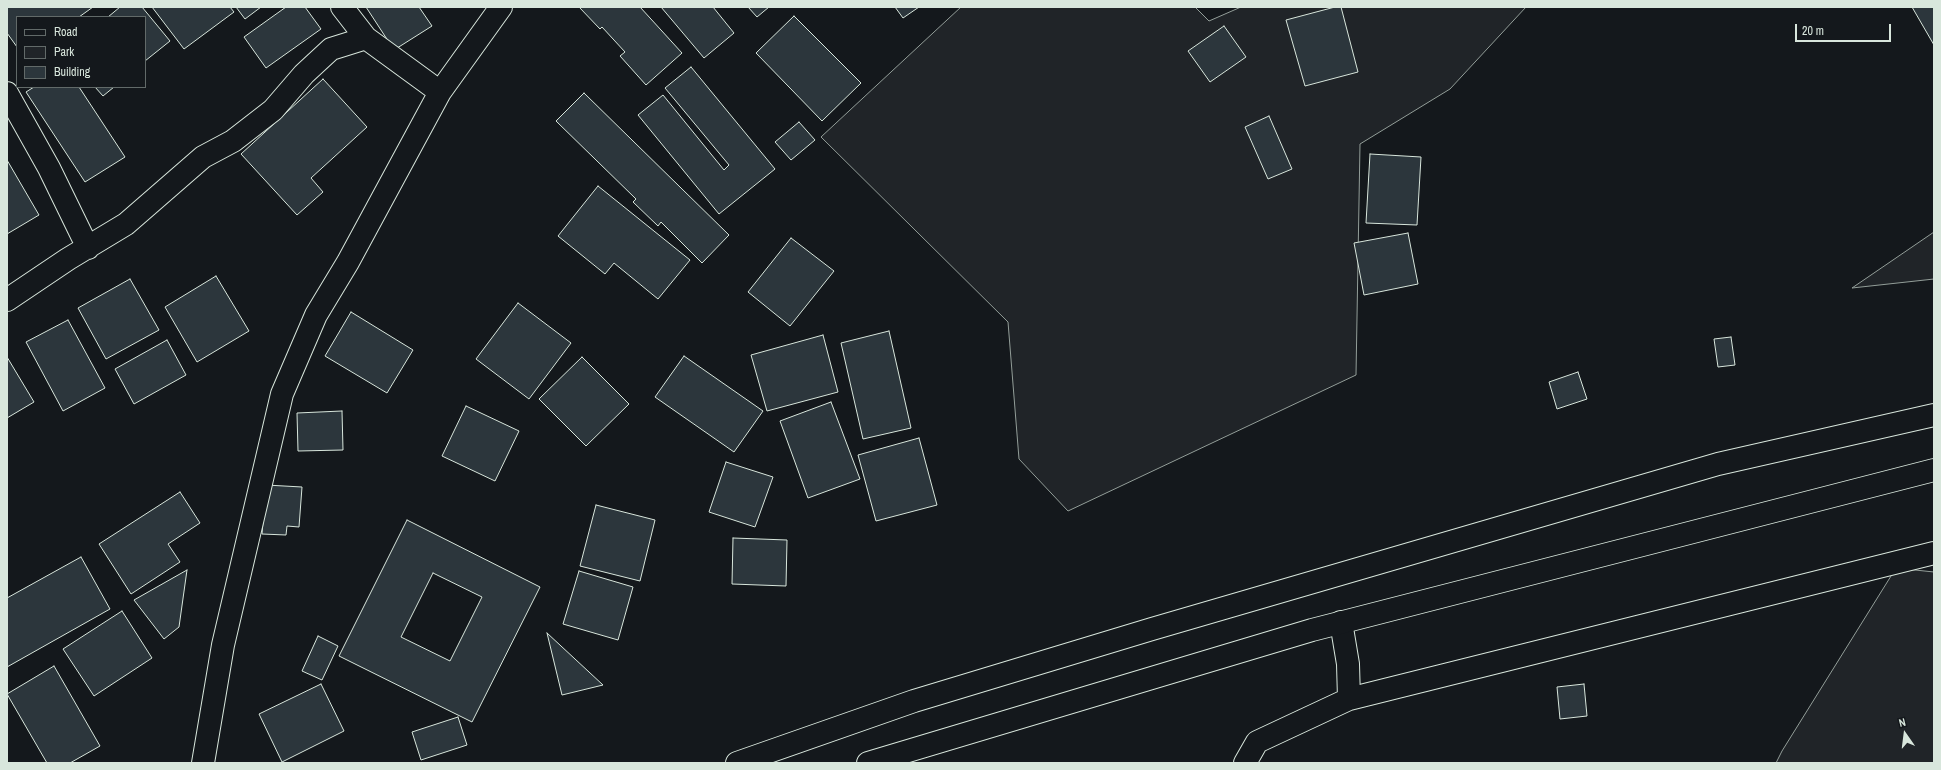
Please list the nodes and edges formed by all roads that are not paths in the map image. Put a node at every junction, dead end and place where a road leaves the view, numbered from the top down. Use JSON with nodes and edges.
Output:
{"nodes":[{"id":1,"x":342,"y":7,"type":"edge"},
{"id":2,"x":501,"y":7,"type":"edge"},
{"id":3,"x":366,"y":38,"type":"junction"},
{"id":4,"x":440,"y":92,"type":"junction"},
{"id":5,"x":7,"y":93,"type":"edge"},
{"id":6,"x":88,"y":248,"type":"junction"},
{"id":7,"x":7,"y":300,"type":"edge"},
{"id":8,"x":1934,"y":415,"type":"edge"},
{"id":9,"x":1934,"y":470,"type":"edge"},
{"id":10,"x":1934,"y":553,"type":"edge"},
{"id":11,"x":1341,"y":622,"type":"junction"},
{"id":12,"x":1349,"y":699,"type":"junction"},
{"id":13,"x":203,"y":763,"type":"edge"},
{"id":14,"x":737,"y":763,"type":"edge"},
{"id":15,"x":868,"y":763,"type":"edge"},
{"id":16,"x":1245,"y":763,"type":"edge"}],
"edges":[{"from":1,"to":3,"type":"main road"},
{"from":2,"to":4,"type":"main road"},
{"from":3,"to":4,"type":"main road"},
{"from":3,"to":6,"type":"main road"},
{"from":4,"to":13,"type":"main road"},
{"from":5,"to":6,"type":"main road"},
{"from":6,"to":7,"type":"main road"},
{"from":8,"to":14,"type":"main road"},
{"from":9,"to":11,"type":"main road"},
{"from":10,"to":12,"type":"main road"},
{"from":11,"to":12,"type":"main road"},
{"from":11,"to":15,"type":"main road"},
{"from":12,"to":16,"type":"main road"}]}
